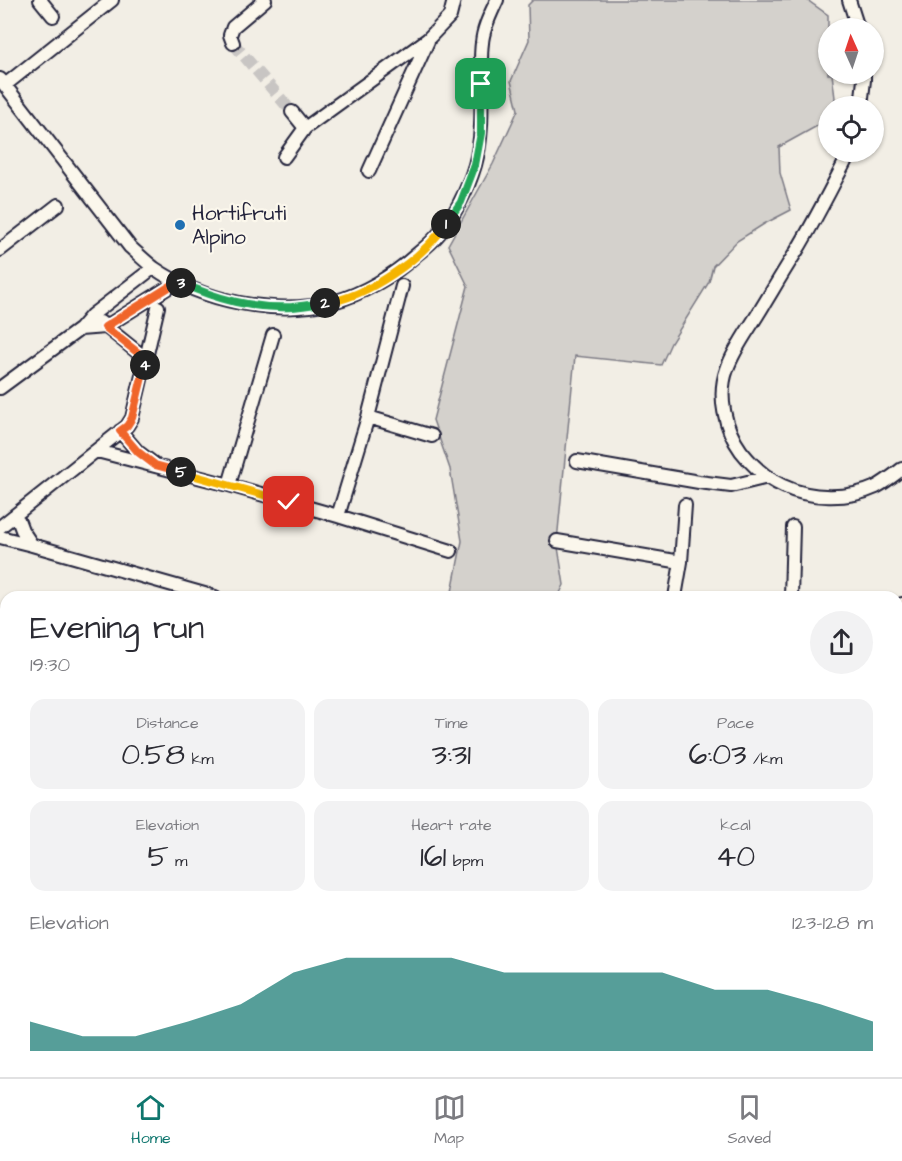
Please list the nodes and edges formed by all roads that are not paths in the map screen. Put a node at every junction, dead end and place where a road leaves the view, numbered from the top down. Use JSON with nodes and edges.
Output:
{"nodes":[{"id":1,"x":40,"y":0,"type":"edge"},
{"id":2,"x":112,"y":0,"type":"edge"},
{"id":3,"x":265,"y":0,"type":"edge"},
{"id":4,"x":454,"y":0,"type":"edge"},
{"id":5,"x":497,"y":0,"type":"edge"},
{"id":6,"x":849,"y":0,"type":"edge"},
{"id":7,"x":53,"y":16,"type":"dead end"},
{"id":8,"x":855,"y":18,"type":"edge"},
{"id":9,"x":428,"y":39,"type":"junction"},
{"id":10,"x":233,"y":43,"type":"dead end"},
{"id":11,"x":2,"y":82,"type":"edge"},
{"id":12,"x":292,"y":112,"type":"tunnel mouth"},
{"id":13,"x":305,"y":128,"type":"junction"},
{"id":14,"x":284,"y":158,"type":"dead end"},
{"id":15,"x":845,"y":162,"type":"edge"},
{"id":16,"x":369,"y":171,"type":"dead end"},
{"id":17,"x":58,"y":205,"type":"dead end"},
{"id":18,"x":0,"y":250,"type":"edge"},
{"id":19,"x":153,"y":268,"type":"junction"},
{"id":20,"x":177,"y":282,"type":"junction"},
{"id":21,"x":402,"y":286,"type":"dead end"},
{"id":22,"x":158,"y":307,"type":"dead end"},
{"id":23,"x":92,"y":315,"type":"junction"},
{"id":24,"x":105,"y":327,"type":"junction"},
{"id":25,"x":80,"y":329,"type":"junction"},
{"id":26,"x":273,"y":335,"type":"dead end"},
{"id":27,"x":146,"y":359,"type":"junction"},
{"id":28,"x":3,"y":380,"type":"edge"},
{"id":29,"x":368,"y":417,"type":"junction"},
{"id":30,"x":120,"y":431,"type":"junction"},
{"id":31,"x":432,"y":436,"type":"dead end"},
{"id":32,"x":97,"y":451,"type":"junction"},
{"id":33,"x":577,"y":461,"type":"dead end"},
{"id":34,"x":155,"y":465,"type":"junction"},
{"id":35,"x":902,"y":469,"type":"edge"},
{"id":36,"x":768,"y":477,"type":"junction"},
{"id":37,"x":228,"y":485,"type":"junction"},
{"id":38,"x":685,"y":505,"type":"dead end"},
{"id":39,"x":16,"y":514,"type":"junction"},
{"id":40,"x":338,"y":516,"type":"junction"},
{"id":41,"x":0,"y":526,"type":"edge"},
{"id":42,"x":793,"y":527,"type":"dead end"},
{"id":43,"x":0,"y":537,"type":"edge"},
{"id":44,"x":557,"y":541,"type":"dead end"},
{"id":45,"x":32,"y":544,"type":"junction"},
{"id":46,"x":451,"y":551,"type":"dead end"},
{"id":47,"x":681,"y":561,"type":"junction"},
{"id":48,"x":194,"y":591,"type":"edge"},
{"id":49,"x":676,"y":591,"type":"edge"},
{"id":50,"x":791,"y":591,"type":"edge"}],
"edges":[{"from":1,"to":7,"type":"street"},
{"from":2,"to":11,"type":"street"},
{"from":3,"to":10,"type":"street"},
{"from":4,"to":9,"type":"street"},
{"from":5,"to":20,"type":"street"},
{"from":6,"to":8,"type":"street"},
{"from":9,"to":13,"type":"street"},
{"from":9,"to":16,"type":"street"},
{"from":11,"to":19,"type":"street"},
{"from":12,"to":13,"type":"street"},
{"from":13,"to":14,"type":"street"},
{"from":15,"to":36,"type":"street"},
{"from":17,"to":18,"type":"street"},
{"from":19,"to":20,"type":"street"},
{"from":19,"to":23,"type":"street"},
{"from":20,"to":24,"type":"street"},
{"from":21,"to":29,"type":"street"},
{"from":22,"to":27,"type":"street"},
{"from":23,"to":24,"type":"street"},
{"from":23,"to":25,"type":"street"},
{"from":24,"to":25,"type":"street"},
{"from":24,"to":27,"type":"street"},
{"from":25,"to":28,"type":"street"},
{"from":26,"to":37,"type":"street"},
{"from":27,"to":30,"type":"street"},
{"from":29,"to":31,"type":"street"},
{"from":29,"to":40,"type":"street"},
{"from":30,"to":32,"type":"street"},
{"from":30,"to":34,"type":"street"},
{"from":32,"to":34,"type":"street"},
{"from":32,"to":39,"type":"street"},
{"from":33,"to":36,"type":"street"},
{"from":34,"to":37,"type":"street"},
{"from":35,"to":36,"type":"street"},
{"from":37,"to":40,"type":"street"},
{"from":38,"to":47,"type":"street"},
{"from":39,"to":41,"type":"street"},
{"from":39,"to":45,"type":"street"},
{"from":40,"to":46,"type":"street"},
{"from":42,"to":50,"type":"street"},
{"from":43,"to":45,"type":"street"},
{"from":44,"to":47,"type":"street"},
{"from":45,"to":48,"type":"street"},
{"from":47,"to":49,"type":"street"}]}
